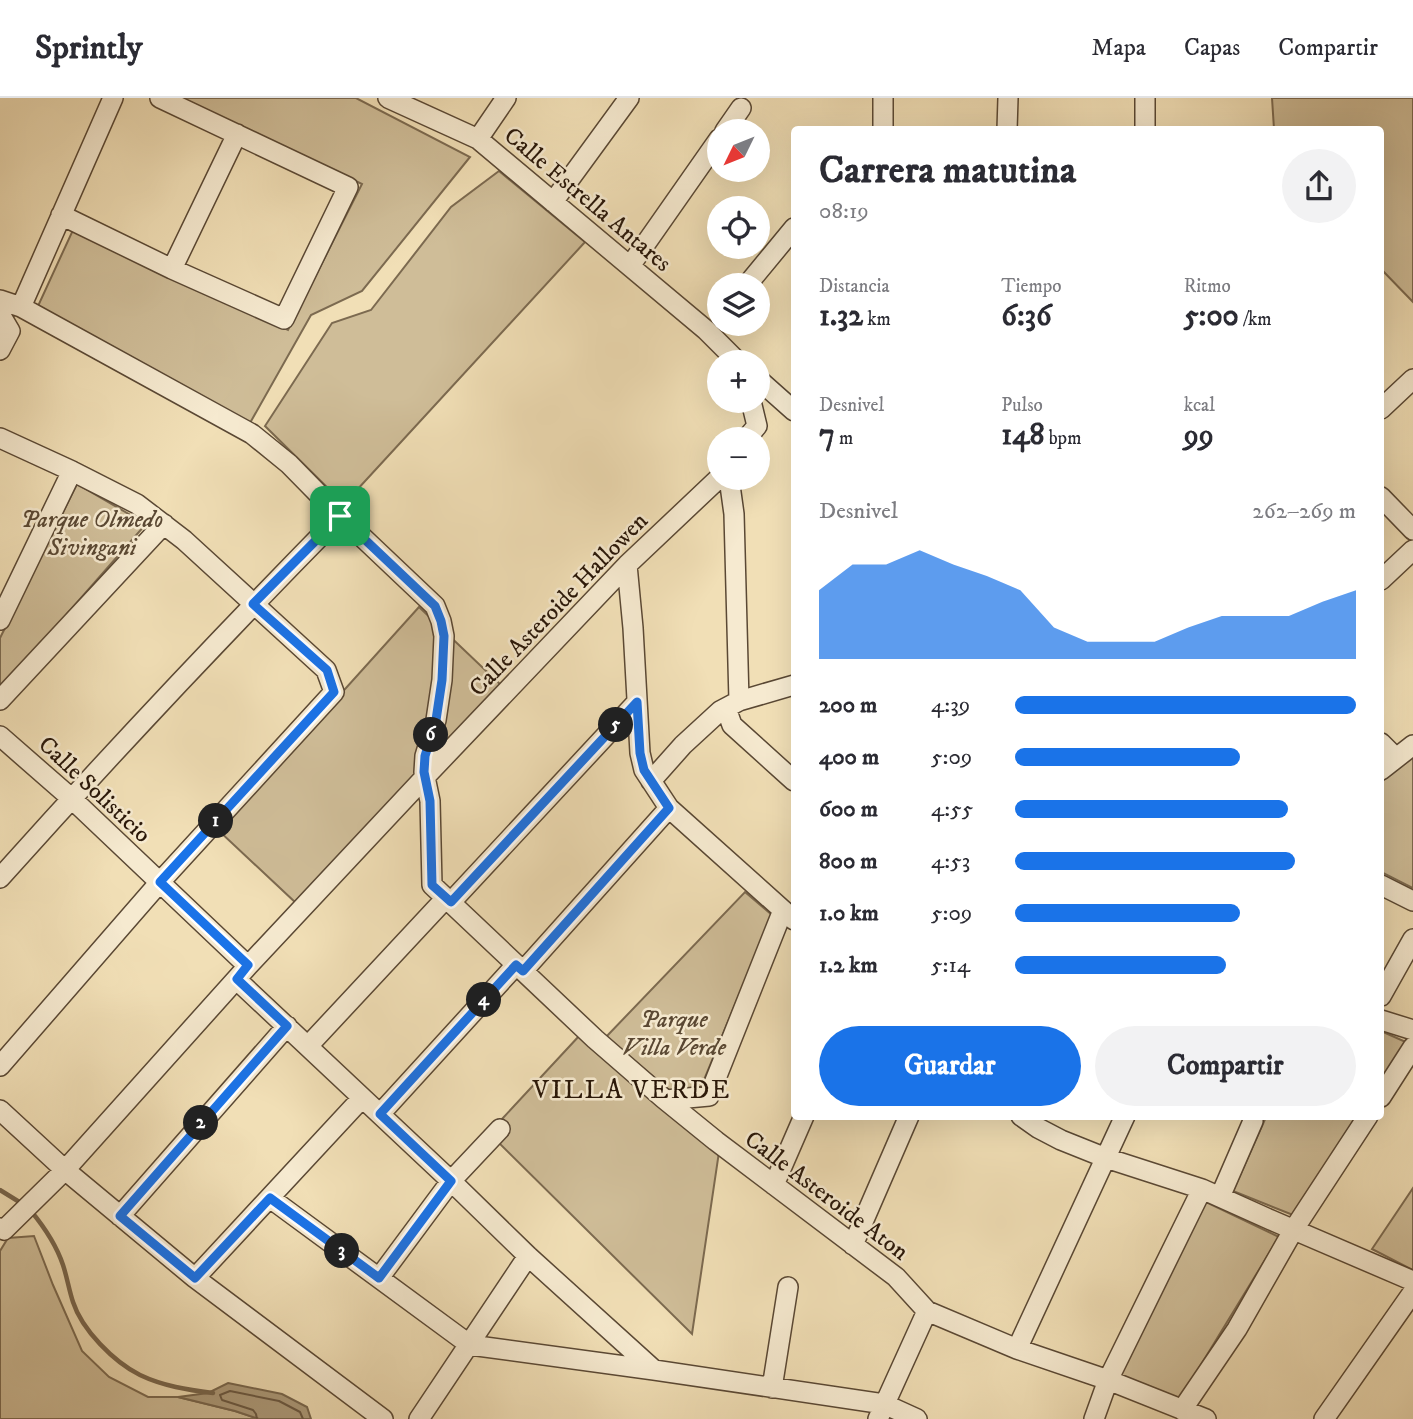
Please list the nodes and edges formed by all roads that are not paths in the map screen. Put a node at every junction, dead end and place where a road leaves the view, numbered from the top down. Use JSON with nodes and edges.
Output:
{"nodes":[{"id":1,"x":113,"y":98,"type":"edge"},
{"id":2,"x":160,"y":98,"type":"edge"},
{"id":3,"x":388,"y":98,"type":"edge"},
{"id":4,"x":506,"y":98,"type":"edge"},
{"id":5,"x":629,"y":98,"type":"edge"},
{"id":6,"x":883,"y":98,"type":"edge"},
{"id":7,"x":1007,"y":98,"type":"edge"},
{"id":8,"x":1145,"y":98,"type":"edge"},
{"id":9,"x":741,"y":108,"type":"dead end"},
{"id":10,"x":733,"y":119,"type":"edge"},
{"id":11,"x":883,"y":126,"type":"edge"},
{"id":12,"x":1007,"y":126,"type":"edge"},
{"id":13,"x":1145,"y":126,"type":"edge"},
{"id":14,"x":237,"y":134,"type":"junction"},
{"id":15,"x":478,"y":139,"type":"junction"},
{"id":16,"x":707,"y":156,"type":"edge"},
{"id":17,"x":553,"y":202,"type":"junction"},
{"id":18,"x":61,"y":215,"type":"junction"},
{"id":19,"x":791,"y":232,"type":"edge"},
{"id":20,"x":630,"y":266,"type":"junction"},
{"id":21,"x":172,"y":269,"type":"junction"},
{"id":22,"x":757,"y":273,"type":"edge"},
{"id":23,"x":0,"y":300,"type":"edge"},
{"id":24,"x":21,"y":307,"type":"junction"},
{"id":25,"x":0,"y":314,"type":"edge"},
{"id":26,"x":707,"y":319,"type":"edge"},
{"id":27,"x":0,"y":350,"type":"edge"},
{"id":28,"x":1413,"y":379,"type":"edge"},
{"id":29,"x":770,"y":390,"type":"edge"},
{"id":30,"x":1384,"y":406,"type":"edge"},
{"id":31,"x":791,"y":408,"type":"edge"},
{"id":32,"x":0,"y":438,"type":"edge"},
{"id":33,"x":72,"y":471,"type":"junction"},
{"id":34,"x":707,"y":489,"type":"edge"},
{"id":35,"x":731,"y":490,"type":"edge"},
{"id":36,"x":1384,"y":500,"type":"edge"},
{"id":37,"x":340,"y":516,"type":"junction"},
{"id":38,"x":164,"y":524,"type":"junction"},
{"id":39,"x":1413,"y":530,"type":"edge"},
{"id":40,"x":1413,"y":550,"type":"edge"},
{"id":41,"x":627,"y":565,"type":"junction"},
{"id":42,"x":1384,"y":577,"type":"edge"},
{"id":43,"x":253,"y":604,"type":"junction"},
{"id":44,"x":0,"y":620,"type":"edge"},
{"id":45,"x":791,"y":686,"type":"edge"},
{"id":46,"x":0,"y":700,"type":"edge"},
{"id":47,"x":637,"y":702,"type":"junction"},
{"id":48,"x":732,"y":705,"type":"junction"},
{"id":49,"x":0,"y":736,"type":"edge"},
{"id":50,"x":1413,"y":745,"type":"edge"},
{"id":51,"x":1388,"y":764,"type":"edge"},
{"id":52,"x":425,"y":777,"type":"junction"},
{"id":53,"x":791,"y":777,"type":"edge"},
{"id":54,"x":651,"y":781,"type":"junction"},
{"id":55,"x":71,"y":798,"type":"junction"},
{"id":56,"x":669,"y":808,"type":"junction"},
{"id":57,"x":0,"y":878,"type":"edge"},
{"id":58,"x":160,"y":882,"type":"junction"},
{"id":59,"x":1384,"y":886,"type":"edge"},
{"id":60,"x":449,"y":900,"type":"junction"},
{"id":61,"x":1413,"y":901,"type":"edge"},
{"id":62,"x":789,"y":915,"type":"edge"},
{"id":63,"x":1413,"y":939,"type":"edge"},
{"id":64,"x":520,"y":968,"type":"junction"},
{"id":65,"x":242,"y":972,"type":"junction"},
{"id":66,"x":1384,"y":991,"type":"edge"},
{"id":67,"x":1384,"y":1021,"type":"edge"},
{"id":68,"x":287,"y":1026,"type":"junction"},
{"id":69,"x":1413,"y":1030,"type":"edge"},
{"id":70,"x":308,"y":1046,"type":"junction"},
{"id":71,"x":1413,"y":1047,"type":"edge"},
{"id":72,"x":0,"y":1066,"type":"edge"},
{"id":73,"x":1384,"y":1092,"type":"edge"},
{"id":74,"x":362,"y":1098,"type":"junction"},
{"id":75,"x":666,"y":1100,"type":"junction"},
{"id":76,"x":0,"y":1110,"type":"edge"},
{"id":77,"x":380,"y":1114,"type":"junction"},
{"id":78,"x":802,"y":1120,"type":"edge"},
{"id":79,"x":907,"y":1120,"type":"edge"},
{"id":80,"x":1027,"y":1120,"type":"edge"},
{"id":81,"x":1123,"y":1120,"type":"edge"},
{"id":82,"x":1365,"y":1120,"type":"edge"},
{"id":83,"x":1253,"y":1121,"type":"dead end"},
{"id":84,"x":500,"y":1129,"type":"dead end"},
{"id":85,"x":1106,"y":1158,"type":"junction"},
{"id":86,"x":65,"y":1170,"type":"junction"},
{"id":87,"x":451,"y":1181,"type":"junction"},
{"id":88,"x":774,"y":1185,"type":"junction"},
{"id":89,"x":1202,"y":1189,"type":"junction"},
{"id":90,"x":1220,"y":1197,"type":"junction"},
{"id":91,"x":270,"y":1198,"type":"junction"},
{"id":92,"x":120,"y":1216,"type":"junction"},
{"id":93,"x":0,"y":1228,"type":"edge"},
{"id":94,"x":1294,"y":1229,"type":"junction"},
{"id":95,"x":853,"y":1245,"type":"junction"},
{"id":96,"x":528,"y":1256,"type":"junction"},
{"id":97,"x":195,"y":1278,"type":"junction"},
{"id":98,"x":379,"y":1278,"type":"junction"},
{"id":99,"x":1413,"y":1281,"type":"edge"},
{"id":100,"x":788,"y":1287,"type":"dead end"},
{"id":101,"x":1413,"y":1292,"type":"edge"},
{"id":102,"x":927,"y":1311,"type":"junction"},
{"id":103,"x":470,"y":1345,"type":"junction"},
{"id":104,"x":1017,"y":1349,"type":"junction"},
{"id":105,"x":654,"y":1370,"type":"junction"},
{"id":106,"x":1108,"y":1380,"type":"junction"},
{"id":107,"x":772,"y":1388,"type":"junction"},
{"id":108,"x":1182,"y":1410,"type":"junction"},
{"id":109,"x":881,"y":1412,"type":"edge"},
{"id":110,"x":383,"y":1419,"type":"edge"},
{"id":111,"x":419,"y":1419,"type":"edge"},
{"id":112,"x":917,"y":1419,"type":"edge"},
{"id":113,"x":1094,"y":1419,"type":"edge"},
{"id":114,"x":1206,"y":1419,"type":"edge"},
{"id":115,"x":1324,"y":1419,"type":"edge"}],
"edges":[{"from":1,"to":18,"type":"street"},
{"from":2,"to":14,"type":"street"},
{"from":3,"to":15,"type":"street","name":"Calle Estrella Antares"},
{"from":4,"to":15,"type":"street"},
{"from":5,"to":17,"type":"street"},
{"from":6,"to":11,"type":"street"},
{"from":7,"to":12,"type":"street"},
{"from":8,"to":13,"type":"street"},
{"from":9,"to":10,"type":"street"},
{"from":14,"to":21,"type":"street"},
{"from":14,"to":21,"type":"street"},
{"from":15,"to":17,"type":"street","name":"Calle Estrella Antares"},
{"from":16,"to":20,"type":"street"},
{"from":17,"to":20,"type":"street","name":"Calle Estrella Antares"},
{"from":18,"to":21,"type":"street"},
{"from":18,"to":24,"type":"street"},
{"from":19,"to":22,"type":"street"},
{"from":20,"to":26,"type":"street","name":"Calle Estrella Antares"},
{"from":23,"to":24,"type":"street","name":"Calle Asteroide Aton"},
{"from":24,"to":37,"type":"street","name":"Calle Asteroide Aton"},
{"from":25,"to":27,"type":"street"},
{"from":28,"to":30,"type":"street"},
{"from":29,"to":31,"type":"street"},
{"from":32,"to":33,"type":"street"},
{"from":33,"to":38,"type":"street"},
{"from":33,"to":44,"type":"street"},
{"from":34,"to":41,"type":"street","name":"Calle Asteroide Hallowen"},
{"from":35,"to":48,"type":"street"},
{"from":36,"to":39,"type":"street"},
{"from":37,"to":43,"type":"street"},
{"from":37,"to":52,"type":"street","name":"Calle Asteroide Aton"},
{"from":38,"to":43,"type":"street"},
{"from":38,"to":46,"type":"street"},
{"from":40,"to":42,"type":"street"},
{"from":41,"to":47,"type":"street"},
{"from":41,"to":52,"type":"street","name":"Calle Asteroide Hallowen"},
{"from":43,"to":55,"type":"street"},
{"from":43,"to":58,"type":"street"},
{"from":45,"to":48,"type":"street"},
{"from":47,"to":54,"type":"street"},
{"from":47,"to":60,"type":"street"},
{"from":48,"to":53,"type":"street"},
{"from":48,"to":54,"type":"street"},
{"from":49,"to":55,"type":"street","name":"Calle Solisticio"},
{"from":50,"to":51,"type":"street"},
{"from":52,"to":60,"type":"street","name":"Calle Asteroide Aton"},
{"from":52,"to":65,"type":"street","name":"Calle Asteroide Hallowen"},
{"from":54,"to":56,"type":"street"},
{"from":55,"to":57,"type":"street"},
{"from":55,"to":58,"type":"street","name":"Calle Solisticio"},
{"from":56,"to":62,"type":"street"},
{"from":56,"to":64,"type":"street"},
{"from":58,"to":65,"type":"street","name":"Calle Solisticio"},
{"from":58,"to":72,"type":"street"},
{"from":59,"to":61,"type":"street"},
{"from":60,"to":64,"type":"street","name":"Calle Asteroide Aton"},
{"from":60,"to":70,"type":"street"},
{"from":62,"to":75,"type":"street"},
{"from":63,"to":66,"type":"street"},
{"from":64,"to":75,"type":"street","name":"Calle Asteroide Aton"},
{"from":64,"to":77,"type":"street"},
{"from":65,"to":68,"type":"street","name":"Calle Solisticio"},
{"from":65,"to":86,"type":"street","name":"Calle Asteroide Hallowen"},
{"from":67,"to":69,"type":"street"},
{"from":68,"to":70,"type":"street","name":"Calle Solisticio"},
{"from":68,"to":92,"type":"street"},
{"from":70,"to":74,"type":"street","name":"Calle Solisticio"},
{"from":71,"to":73,"type":"street"},
{"from":74,"to":77,"type":"street","name":"Calle Solisticio"},
{"from":74,"to":91,"type":"street"},
{"from":75,"to":88,"type":"street","name":"Calle Asteroide Aton"},
{"from":76,"to":86,"type":"street"},
{"from":77,"to":87,"type":"street","name":"Calle Solisticio"},
{"from":78,"to":88,"type":"street"},
{"from":79,"to":95,"type":"street"},
{"from":80,"to":85,"type":"street"},
{"from":81,"to":85,"type":"street"},
{"from":82,"to":94,"type":"street"},
{"from":83,"to":90,"type":"street"},
{"from":84,"to":87,"type":"street"},
{"from":85,"to":89,"type":"street"},
{"from":85,"to":104,"type":"street"},
{"from":86,"to":92,"type":"street"},
{"from":86,"to":93,"type":"street","name":"Calle Asteroide Hallowen"},
{"from":87,"to":96,"type":"street","name":"Calle Solisticio"},
{"from":87,"to":98,"type":"street"},
{"from":88,"to":95,"type":"street","name":"Calle Asteroide Aton"},
{"from":89,"to":90,"type":"street"},
{"from":89,"to":106,"type":"street"},
{"from":90,"to":94,"type":"street"},
{"from":91,"to":97,"type":"street"},
{"from":91,"to":98,"type":"street"},
{"from":92,"to":97,"type":"street"},
{"from":94,"to":99,"type":"street"},
{"from":94,"to":108,"type":"street"},
{"from":95,"to":102,"type":"street","name":"Calle Asteroide Aton"},
{"from":96,"to":103,"type":"street"},
{"from":96,"to":105,"type":"street","name":"Calle Solisticio"},
{"from":97,"to":110,"type":"street"},
{"from":98,"to":103,"type":"street"},
{"from":100,"to":107,"type":"street"},
{"from":101,"to":115,"type":"street"},
{"from":102,"to":104,"type":"street"},
{"from":102,"to":109,"type":"street"},
{"from":103,"to":105,"type":"street"},
{"from":103,"to":111,"type":"street"},
{"from":104,"to":106,"type":"street"},
{"from":105,"to":107,"type":"street"},
{"from":106,"to":108,"type":"street"},
{"from":106,"to":113,"type":"street"},
{"from":107,"to":109,"type":"street"},
{"from":108,"to":114,"type":"street"},
{"from":109,"to":112,"type":"street"}]}
